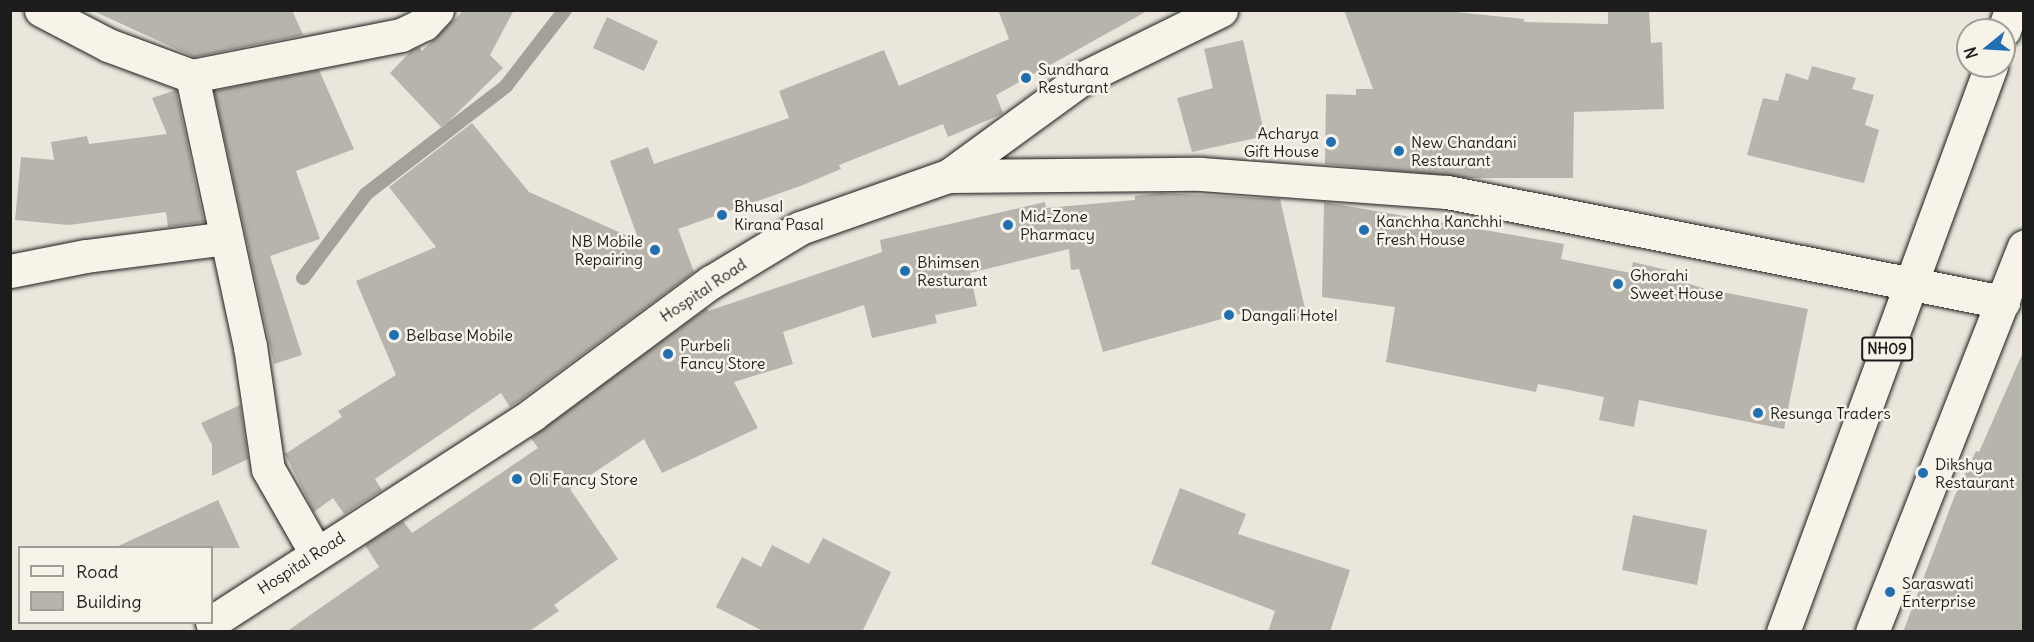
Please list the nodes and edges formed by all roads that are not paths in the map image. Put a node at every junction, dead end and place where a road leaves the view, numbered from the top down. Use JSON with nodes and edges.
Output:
{"nodes":[{"id":1,"x":41,"y":10,"type":"edge"},
{"id":2,"x":437,"y":10,"type":"edge"},
{"id":3,"x":1221,"y":10,"type":"edge"},
{"id":4,"x":192,"y":76,"type":"junction"},
{"id":5,"x":1987,"y":78,"type":"edge"},
{"id":6,"x":948,"y":176,"type":"junction"},
{"id":7,"x":226,"y":238,"type":"junction"},
{"id":8,"x":2024,"y":247,"type":"edge"},
{"id":9,"x":10,"y":271,"type":"edge"},
{"id":10,"x":1912,"y":281,"type":"junction"},
{"id":11,"x":2013,"y":301,"type":"edge"},
{"id":12,"x":316,"y":553,"type":"junction"},
{"id":13,"x":213,"y":621,"type":"edge"},
{"id":14,"x":1783,"y":632,"type":"edge"},
{"id":15,"x":1872,"y":632,"type":"edge"}],
"edges":[{"from":1,"to":4,"type":"street"},
{"from":2,"to":4,"type":"street"},
{"from":3,"to":6,"type":"street","name":"Hospital Road"},
{"from":4,"to":7,"type":"street"},
{"from":5,"to":10,"type":"street","number":"NH09"},
{"from":6,"to":10,"type":"street"},
{"from":6,"to":12,"type":"street","name":"Hospital Road"},
{"from":7,"to":9,"type":"street"},
{"from":7,"to":12,"type":"street"},
{"from":8,"to":11,"type":"street"},
{"from":10,"to":11,"type":"street"},
{"from":10,"to":14,"type":"street","number":"NH09"},
{"from":11,"to":15,"type":"street"},
{"from":12,"to":13,"type":"street","name":"Hospital Road"}]}
